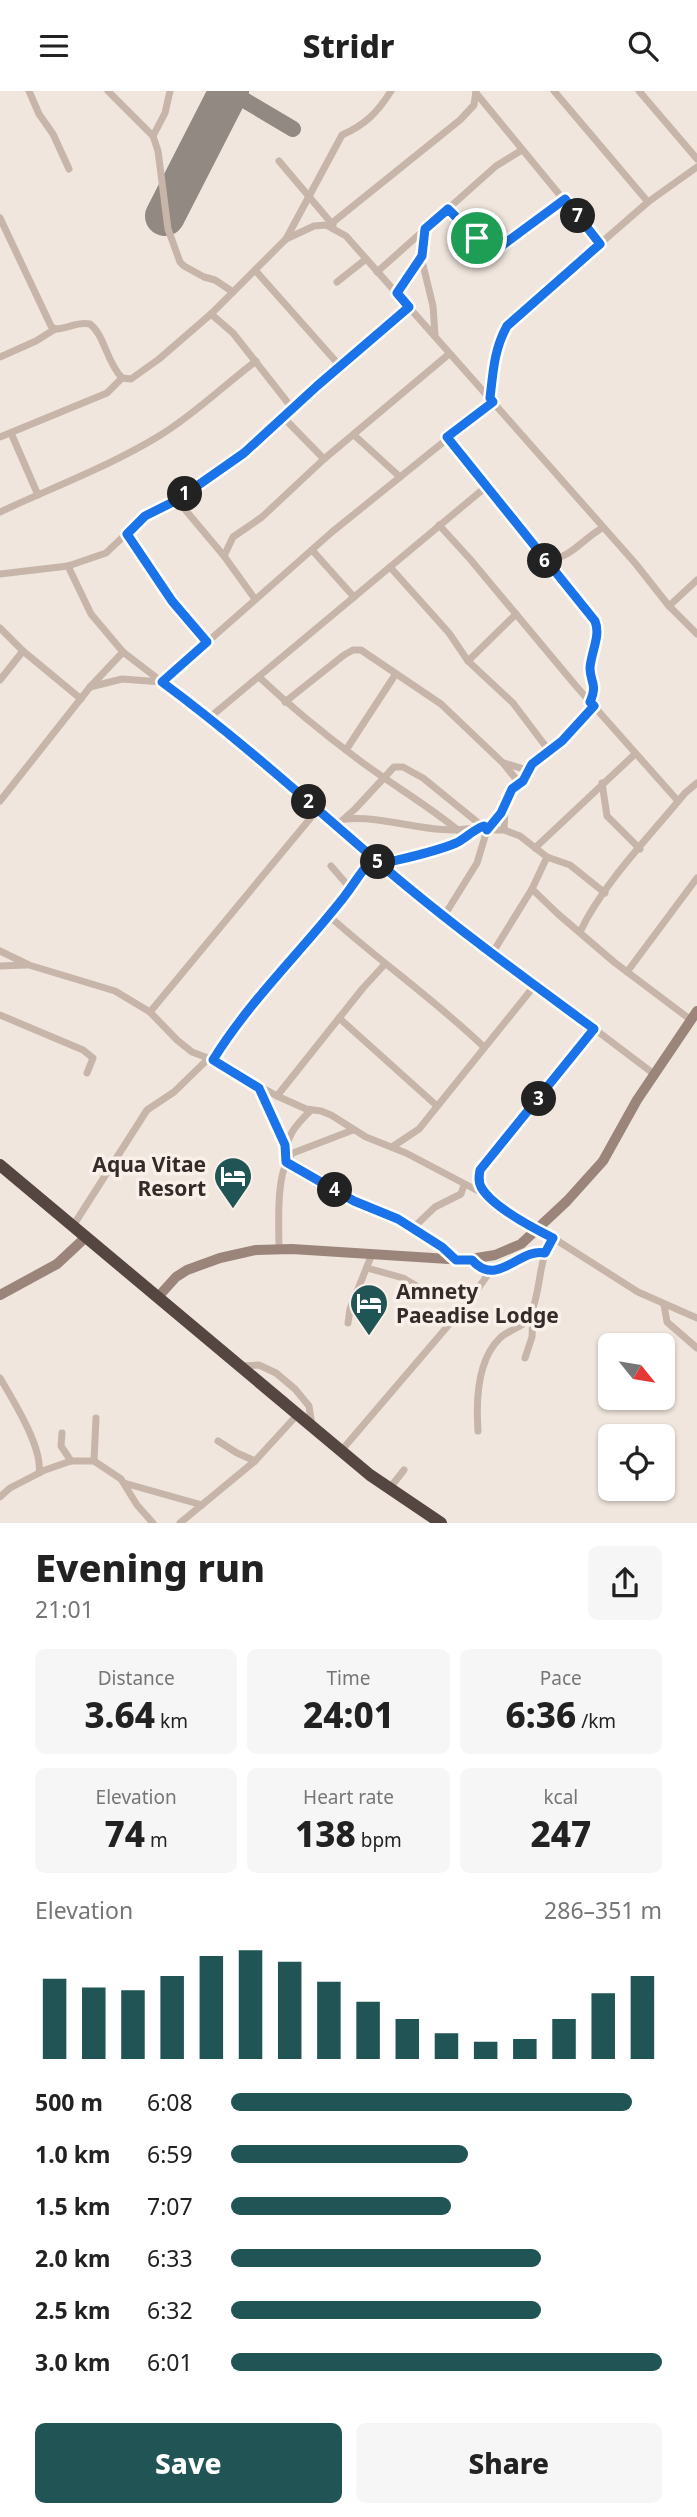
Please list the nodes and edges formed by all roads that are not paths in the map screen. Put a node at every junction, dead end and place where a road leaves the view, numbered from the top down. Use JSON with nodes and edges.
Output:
{"nodes":[{"id":1,"x":29,"y":91,"type":"edge"},
{"id":2,"x":108,"y":91,"type":"edge"},
{"id":3,"x":170,"y":91,"type":"edge"},
{"id":4,"x":391,"y":91,"type":"edge"},
{"id":5,"x":554,"y":91,"type":"edge"},
{"id":6,"x":639,"y":91,"type":"edge"},
{"id":7,"x":476,"y":92,"type":"edge"},
{"id":8,"x":153,"y":136,"type":"junction"},
{"id":9,"x":522,"y":150,"type":"junction"},
{"id":10,"x":697,"y":159,"type":"edge"},
{"id":11,"x":279,"y":161,"type":"dead end"},
{"id":12,"x":697,"y":167,"type":"edge"},
{"id":13,"x":69,"y":169,"type":"dead end"},
{"id":14,"x":309,"y":195,"type":"junction"},
{"id":15,"x":565,"y":199,"type":"junction"},
{"id":16,"x":648,"y":202,"type":"junction"},
{"id":17,"x":448,"y":209,"type":"junction"},
{"id":18,"x":0,"y":218,"type":"edge"},
{"id":19,"x":334,"y":226,"type":"junction"},
{"id":20,"x":425,"y":229,"type":"junction"},
{"id":21,"x":286,"y":239,"type":"junction"},
{"id":22,"x":600,"y":244,"type":"junction"},
{"id":23,"x":422,"y":256,"type":"junction"},
{"id":24,"x":366,"y":259,"type":"junction"},
{"id":25,"x":256,"y":270,"type":"junction"},
{"id":26,"x":377,"y":272,"type":"junction"},
{"id":27,"x":337,"y":282,"type":"dead end"},
{"id":28,"x":233,"y":292,"type":"junction"},
{"id":29,"x":397,"y":293,"type":"junction"},
{"id":30,"x":409,"y":307,"type":"junction"},
{"id":31,"x":211,"y":314,"type":"junction"},
{"id":32,"x":55,"y":329,"type":"junction"},
{"id":33,"x":435,"y":335,"type":"junction"},
{"id":34,"x":449,"y":354,"type":"junction"},
{"id":35,"x":0,"y":357,"type":"edge"},
{"id":36,"x":256,"y":361,"type":"junction"},
{"id":37,"x":340,"y":366,"type":"junction"},
{"id":38,"x":122,"y":378,"type":"junction"},
{"id":39,"x":491,"y":400,"type":"junction"},
{"id":40,"x":292,"y":408,"type":"junction"},
{"id":41,"x":283,"y":417,"type":"junction"},
{"id":42,"x":11,"y":433,"type":"junction"},
{"id":43,"x":354,"y":435,"type":"junction"},
{"id":44,"x":0,"y":437,"type":"edge"},
{"id":45,"x":447,"y":437,"type":"junction"},
{"id":46,"x":324,"y":460,"type":"junction"},
{"id":47,"x":400,"y":477,"type":"junction"},
{"id":48,"x":486,"y":486,"type":"junction"},
{"id":49,"x":38,"y":495,"type":"junction"},
{"id":50,"x":177,"y":500,"type":"junction"},
{"id":51,"x":0,"y":512,"type":"edge"},
{"id":52,"x":439,"y":525,"type":"junction"},
{"id":53,"x":602,"y":529,"type":"junction"},
{"id":54,"x":127,"y":534,"type":"junction"},
{"id":55,"x":312,"y":550,"type":"junction"},
{"id":56,"x":224,"y":556,"type":"junction"},
{"id":57,"x":567,"y":556,"type":"junction"},
{"id":58,"x":545,"y":560,"type":"junction"},
{"id":59,"x":68,"y":566,"type":"junction"},
{"id":60,"x":390,"y":567,"type":"junction"},
{"id":61,"x":554,"y":572,"type":"junction"},
{"id":62,"x":0,"y":574,"type":"edge"},
{"id":63,"x":697,"y":580,"type":"edge"},
{"id":64,"x":354,"y":597,"type":"junction"},
{"id":65,"x":255,"y":599,"type":"junction"},
{"id":66,"x":669,"y":606,"type":"junction"},
{"id":67,"x":516,"y":614,"type":"junction"},
{"id":68,"x":0,"y":628,"type":"edge"},
{"id":69,"x":697,"y":634,"type":"edge"},
{"id":70,"x":207,"y":642,"type":"junction"},
{"id":71,"x":23,"y":651,"type":"junction"},
{"id":72,"x":123,"y":652,"type":"junction"},
{"id":73,"x":468,"y":661,"type":"junction"},
{"id":74,"x":395,"y":675,"type":"junction"},
{"id":75,"x":260,"y":677,"type":"junction"},
{"id":76,"x":0,"y":680,"type":"edge"},
{"id":77,"x":162,"y":682,"type":"junction"},
{"id":78,"x":90,"y":687,"type":"junction"},
{"id":79,"x":81,"y":699,"type":"junction"},
{"id":80,"x":285,"y":702,"type":"junction"},
{"id":81,"x":592,"y":704,"type":"junction"},
{"id":82,"x":209,"y":718,"type":"junction"},
{"id":83,"x":346,"y":750,"type":"junction"},
{"id":84,"x":550,"y":752,"type":"junction"},
{"id":85,"x":635,"y":754,"type":"junction"},
{"id":86,"x":503,"y":763,"type":"junction"},
{"id":87,"x":527,"y":770,"type":"junction"},
{"id":88,"x":384,"y":778,"type":"junction"},
{"id":89,"x":602,"y":783,"type":"junction"},
{"id":90,"x":697,"y":783,"type":"edge"},
{"id":91,"x":520,"y":784,"type":"junction"},
{"id":92,"x":0,"y":801,"type":"edge"},
{"id":93,"x":678,"y":801,"type":"junction"},
{"id":94,"x":505,"y":807,"type":"junction"},
{"id":95,"x":318,"y":809,"type":"junction"},
{"id":96,"x":345,"y":818,"type":"junction"},
{"id":97,"x":337,"y":825,"type":"junction"},
{"id":98,"x":484,"y":827,"type":"junction"},
{"id":99,"x":504,"y":830,"type":"junction"},
{"id":100,"x":460,"y":832,"type":"junction"},
{"id":101,"x":535,"y":848,"type":"junction"},
{"id":102,"x":640,"y":849,"type":"junction"},
{"id":103,"x":547,"y":857,"type":"junction"},
{"id":104,"x":373,"y":858,"type":"junction"},
{"id":105,"x":381,"y":864,"type":"junction"},
{"id":106,"x":331,"y":866,"type":"dead end"},
{"id":107,"x":697,"y":878,"type":"edge"},
{"id":108,"x":350,"y":888,"type":"junction"},
{"id":109,"x":533,"y":889,"type":"junction"},
{"id":110,"x":605,"y":893,"type":"junction"},
{"id":111,"x":328,"y":915,"type":"junction"},
{"id":112,"x":444,"y":916,"type":"junction"},
{"id":113,"x":580,"y":932,"type":"junction"},
{"id":114,"x":0,"y":951,"type":"edge"},
{"id":115,"x":493,"y":952,"type":"junction"},
{"id":116,"x":385,"y":964,"type":"junction"},
{"id":117,"x":29,"y":965,"type":"junction"},
{"id":118,"x":0,"y":967,"type":"edge"},
{"id":119,"x":627,"y":972,"type":"junction"},
{"id":120,"x":535,"y":985,"type":"junction"},
{"id":121,"x":150,"y":1012,"type":"junction"},
{"id":122,"x":0,"y":1015,"type":"edge"},
{"id":123,"x":694,"y":1015,"type":"edge"},
{"id":124,"x":339,"y":1018,"type":"junction"},
{"id":125,"x":594,"y":1029,"type":"junction"},
{"id":126,"x":484,"y":1047,"type":"junction"},
{"id":127,"x":211,"y":1059,"type":"junction"},
{"id":128,"x":87,"y":1073,"type":"dead end"},
{"id":129,"x":654,"y":1074,"type":"junction"},
{"id":130,"x":259,"y":1088,"type":"junction"},
{"id":131,"x":276,"y":1096,"type":"junction"},
{"id":132,"x":437,"y":1106,"type":"junction"},
{"id":133,"x":311,"y":1110,"type":"junction"},
{"id":134,"x":353,"y":1130,"type":"junction"},
{"id":135,"x":285,"y":1145,"type":"junction"},
{"id":136,"x":391,"y":1147,"type":"junction"},
{"id":137,"x":286,"y":1160,"type":"junction"},
{"id":138,"x":0,"y":1165,"type":"edge"},
{"id":139,"x":464,"y":1185,"type":"junction"},
{"id":140,"x":495,"y":1202,"type":"junction"},
{"id":141,"x":73,"y":1226,"type":"junction"},
{"id":142,"x":414,"y":1228,"type":"junction"},
{"id":143,"x":538,"y":1230,"type":"junction"},
{"id":144,"x":86,"y":1237,"type":"junction"},
{"id":145,"x":553,"y":1238,"type":"junction"},
{"id":146,"x":279,"y":1249,"type":"junction"},
{"id":147,"x":545,"y":1253,"type":"junction"},
{"id":148,"x":372,"y":1254,"type":"junction"},
{"id":149,"x":456,"y":1260,"type":"junction"},
{"id":150,"x":472,"y":1260,"type":"junction"},
{"id":151,"x":367,"y":1268,"type":"junction"},
{"id":152,"x":491,"y":1270,"type":"junction"},
{"id":153,"x":0,"y":1295,"type":"edge"},
{"id":154,"x":448,"y":1296,"type":"dead end"},
{"id":155,"x":158,"y":1297,"type":"junction"},
{"id":156,"x":664,"y":1305,"type":"junction"},
{"id":157,"x":533,"y":1309,"type":"junction"},
{"id":158,"x":697,"y":1318,"type":"edge"},
{"id":159,"x":348,"y":1324,"type":"dead end"},
{"id":160,"x":697,"y":1348,"type":"edge"},
{"id":161,"x":525,"y":1358,"type":"dead end"},
{"id":162,"x":241,"y":1366,"type":"junction"},
{"id":163,"x":0,"y":1378,"type":"edge"},
{"id":164,"x":298,"y":1415,"type":"junction"},
{"id":165,"x":96,"y":1418,"type":"dead end"},
{"id":166,"x":313,"y":1426,"type":"junction"},
{"id":167,"x":478,"y":1431,"type":"dead end"},
{"id":168,"x":62,"y":1433,"type":"dead end"},
{"id":169,"x":218,"y":1441,"type":"dead end"},
{"id":170,"x":341,"y":1451,"type":"junction"},
{"id":171,"x":71,"y":1461,"type":"junction"},
{"id":172,"x":94,"y":1461,"type":"junction"},
{"id":173,"x":255,"y":1461,"type":"junction"},
{"id":174,"x":404,"y":1470,"type":"dead end"},
{"id":175,"x":40,"y":1473,"type":"junction"},
{"id":176,"x":124,"y":1483,"type":"junction"},
{"id":177,"x":389,"y":1489,"type":"junction"},
{"id":178,"x":0,"y":1497,"type":"edge"},
{"id":179,"x":202,"y":1505,"type":"junction"},
{"id":180,"x":153,"y":1523,"type":"edge"},
{"id":181,"x":180,"y":1523,"type":"edge"},
{"id":182,"x":441,"y":1523,"type":"edge"}],
"edges":[{"from":1,"to":13,"type":"street"},
{"from":2,"to":8,"type":"street"},
{"from":3,"to":8,"type":"street"},
{"from":4,"to":14,"type":"street"},
{"from":5,"to":16,"type":"street"},
{"from":6,"to":10,"type":"street"},
{"from":7,"to":9,"type":"street"},
{"from":7,"to":19,"type":"street"},
{"from":8,"to":28,"type":"street"},
{"from":9,"to":15,"type":"street"},
{"from":9,"to":17,"type":"street"},
{"from":11,"to":14,"type":"street"},
{"from":12,"to":16,"type":"street"},
{"from":14,"to":19,"type":"street"},
{"from":14,"to":21,"type":"street"},
{"from":15,"to":17,"type":"street"},
{"from":15,"to":22,"type":"street"},
{"from":16,"to":22,"type":"street"},
{"from":17,"to":20,"type":"street"},
{"from":18,"to":32,"type":"street"},
{"from":19,"to":21,"type":"street"},
{"from":19,"to":24,"type":"street"},
{"from":20,"to":23,"type":"street"},
{"from":20,"to":26,"type":"street"},
{"from":21,"to":25,"type":"street"},
{"from":22,"to":39,"type":"street"},
{"from":23,"to":29,"type":"street"},
{"from":23,"to":33,"type":"street"},
{"from":24,"to":26,"type":"street"},
{"from":24,"to":27,"type":"street"},
{"from":25,"to":28,"type":"street"},
{"from":25,"to":37,"type":"street"},
{"from":26,"to":29,"type":"street"},
{"from":28,"to":31,"type":"street"},
{"from":29,"to":30,"type":"street"},
{"from":30,"to":33,"type":"street"},
{"from":30,"to":37,"type":"street"},
{"from":31,"to":36,"type":"street"},
{"from":31,"to":38,"type":"street"},
{"from":32,"to":35,"type":"street"},
{"from":32,"to":38,"type":"street"},
{"from":33,"to":34,"type":"street"},
{"from":34,"to":39,"type":"street"},
{"from":34,"to":43,"type":"street"},
{"from":36,"to":40,"type":"street"},
{"from":36,"to":49,"type":"street"},
{"from":37,"to":40,"type":"street"},
{"from":38,"to":42,"type":"street"},
{"from":39,"to":45,"type":"street"},
{"from":39,"to":53,"type":"street"},
{"from":40,"to":41,"type":"street"},
{"from":41,"to":46,"type":"street"},
{"from":41,"to":50,"type":"street"},
{"from":42,"to":44,"type":"street"},
{"from":42,"to":49,"type":"street"},
{"from":43,"to":46,"type":"street"},
{"from":43,"to":47,"type":"street"},
{"from":45,"to":47,"type":"street"},
{"from":45,"to":48,"type":"street"},
{"from":46,"to":56,"type":"street"},
{"from":47,"to":55,"type":"street"},
{"from":48,"to":52,"type":"street"},
{"from":48,"to":58,"type":"street"},
{"from":49,"to":51,"type":"street"},
{"from":50,"to":54,"type":"street"},
{"from":50,"to":56,"type":"street"},
{"from":52,"to":60,"type":"street"},
{"from":52,"to":67,"type":"street"},
{"from":53,"to":57,"type":"street"},
{"from":53,"to":66,"type":"street"},
{"from":54,"to":59,"type":"street"},
{"from":54,"to":70,"type":"street"},
{"from":55,"to":64,"type":"street"},
{"from":55,"to":65,"type":"street"},
{"from":56,"to":65,"type":"street"},
{"from":57,"to":58,"type":"street"},
{"from":57,"to":61,"type":"street"},
{"from":58,"to":61,"type":"street"},
{"from":59,"to":62,"type":"street"},
{"from":59,"to":72,"type":"street"},
{"from":60,"to":64,"type":"street"},
{"from":60,"to":73,"type":"street"},
{"from":61,"to":81,"type":"street"},
{"from":63,"to":66,"type":"street"},
{"from":64,"to":75,"type":"street"},
{"from":65,"to":70,"type":"street"},
{"from":66,"to":69,"type":"street"},
{"from":67,"to":73,"type":"street"},
{"from":67,"to":81,"type":"street"},
{"from":68,"to":71,"type":"street"},
{"from":70,"to":77,"type":"street"},
{"from":71,"to":76,"type":"street"},
{"from":71,"to":79,"type":"street"},
{"from":72,"to":77,"type":"street"},
{"from":72,"to":78,"type":"street"},
{"from":73,"to":84,"type":"street"},
{"from":74,"to":80,"type":"street"},
{"from":74,"to":83,"type":"street"},
{"from":74,"to":86,"type":"street"},
{"from":75,"to":80,"type":"street"},
{"from":75,"to":82,"type":"street"},
{"from":77,"to":78,"type":"street"},
{"from":77,"to":82,"type":"street"},
{"from":78,"to":79,"type":"street"},
{"from":79,"to":92,"type":"street"},
{"from":80,"to":83,"type":"street"},
{"from":81,"to":84,"type":"street"},
{"from":81,"to":85,"type":"street"},
{"from":82,"to":95,"type":"street"},
{"from":83,"to":88,"type":"street"},
{"from":84,"to":87,"type":"street"},
{"from":85,"to":89,"type":"street"},
{"from":85,"to":93,"type":"street"},
{"from":86,"to":87,"type":"street"},
{"from":86,"to":91,"type":"street"},
{"from":87,"to":91,"type":"street"},
{"from":88,"to":96,"type":"street"},
{"from":88,"to":98,"type":"street"},
{"from":88,"to":100,"type":"street"},
{"from":89,"to":101,"type":"street"},
{"from":89,"to":102,"type":"street"},
{"from":90,"to":93,"type":"street"},
{"from":91,"to":94,"type":"street"},
{"from":93,"to":102,"type":"street"},
{"from":94,"to":98,"type":"street"},
{"from":94,"to":99,"type":"street"},
{"from":95,"to":97,"type":"street"},
{"from":95,"to":121,"type":"street"},
{"from":96,"to":97,"type":"street"},
{"from":96,"to":100,"type":"street"},
{"from":97,"to":104,"type":"street"},
{"from":98,"to":99,"type":"street"},
{"from":98,"to":100,"type":"street"},
{"from":98,"to":105,"type":"street"},
{"from":98,"to":112,"type":"street"},
{"from":99,"to":101,"type":"street"},
{"from":101,"to":103,"type":"street"},
{"from":102,"to":110,"type":"street"},
{"from":103,"to":109,"type":"street"},
{"from":103,"to":110,"type":"street"},
{"from":104,"to":105,"type":"street"},
{"from":104,"to":108,"type":"street"},
{"from":105,"to":112,"type":"street"},
{"from":106,"to":108,"type":"street"},
{"from":107,"to":119,"type":"street"},
{"from":108,"to":111,"type":"street"},
{"from":109,"to":113,"type":"street"},
{"from":109,"to":115,"type":"street"},
{"from":110,"to":113,"type":"street"},
{"from":111,"to":116,"type":"street"},
{"from":111,"to":127,"type":"street"},
{"from":112,"to":115,"type":"street"},
{"from":113,"to":119,"type":"street"},
{"from":114,"to":117,"type":"street"},
{"from":115,"to":120,"type":"street"},
{"from":116,"to":124,"type":"street"},
{"from":116,"to":126,"type":"street"},
{"from":117,"to":118,"type":"street"},
{"from":117,"to":121,"type":"street"},
{"from":119,"to":123,"type":"street"},
{"from":120,"to":125,"type":"street"},
{"from":120,"to":126,"type":"street"},
{"from":121,"to":127,"type":"street"},
{"from":122,"to":128,"type":"street"},
{"from":123,"to":129,"type":"main road"},
{"from":124,"to":131,"type":"street"},
{"from":124,"to":132,"type":"street"},
{"from":125,"to":129,"type":"street"},
{"from":125,"to":140,"type":"street"},
{"from":126,"to":132,"type":"street"},
{"from":127,"to":130,"type":"street"},
{"from":127,"to":141,"type":"street"},
{"from":129,"to":143,"type":"main road"},
{"from":130,"to":131,"type":"street"},
{"from":130,"to":135,"type":"street"},
{"from":131,"to":133,"type":"street"},
{"from":132,"to":136,"type":"street"},
{"from":133,"to":134,"type":"street"},
{"from":133,"to":135,"type":"street"},
{"from":134,"to":136,"type":"street"},
{"from":134,"to":137,"type":"street"},
{"from":135,"to":137,"type":"street"},
{"from":136,"to":139,"type":"street"},
{"from":137,"to":142,"type":"street"},
{"from":137,"to":146,"type":"street"},
{"from":138,"to":141,"type":"highway"},
{"from":139,"to":140,"type":"street"},
{"from":139,"to":142,"type":"street"},
{"from":140,"to":143,"type":"street"},
{"from":141,"to":144,"type":"highway"},
{"from":142,"to":149,"type":"street"},
{"from":143,"to":145,"type":"street"},
{"from":143,"to":150,"type":"main road"},
{"from":144,"to":153,"type":"main road"},
{"from":144,"to":155,"type":"highway"},
{"from":145,"to":147,"type":"street"},
{"from":145,"to":156,"type":"street"},
{"from":146,"to":148,"type":"main road"},
{"from":146,"to":155,"type":"main road"},
{"from":147,"to":152,"type":"street"},
{"from":147,"to":157,"type":"street"},
{"from":148,"to":149,"type":"main road"},
{"from":148,"to":151,"type":"street"},
{"from":149,"to":150,"type":"main road"},
{"from":150,"to":152,"type":"street"},
{"from":151,"to":154,"type":"street"},
{"from":151,"to":159,"type":"street"},
{"from":152,"to":170,"type":"street"},
{"from":155,"to":162,"type":"highway"},
{"from":156,"to":158,"type":"street"},
{"from":156,"to":160,"type":"street"},
{"from":157,"to":161,"type":"street"},
{"from":157,"to":167,"type":"street"},
{"from":162,"to":164,"type":"highway"},
{"from":162,"to":166,"type":"street"},
{"from":163,"to":175,"type":"street"},
{"from":164,"to":166,"type":"highway"},
{"from":164,"to":173,"type":"street"},
{"from":165,"to":172,"type":"street"},
{"from":166,"to":170,"type":"highway"},
{"from":168,"to":171,"type":"street"},
{"from":169,"to":173,"type":"street"},
{"from":170,"to":177,"type":"highway"},
{"from":171,"to":172,"type":"street"},
{"from":171,"to":175,"type":"street"},
{"from":172,"to":176,"type":"street"},
{"from":173,"to":179,"type":"street"},
{"from":174,"to":177,"type":"street"},
{"from":175,"to":178,"type":"street"},
{"from":176,"to":179,"type":"street"},
{"from":176,"to":180,"type":"street"},
{"from":177,"to":182,"type":"highway"},
{"from":179,"to":181,"type":"street"}]}
